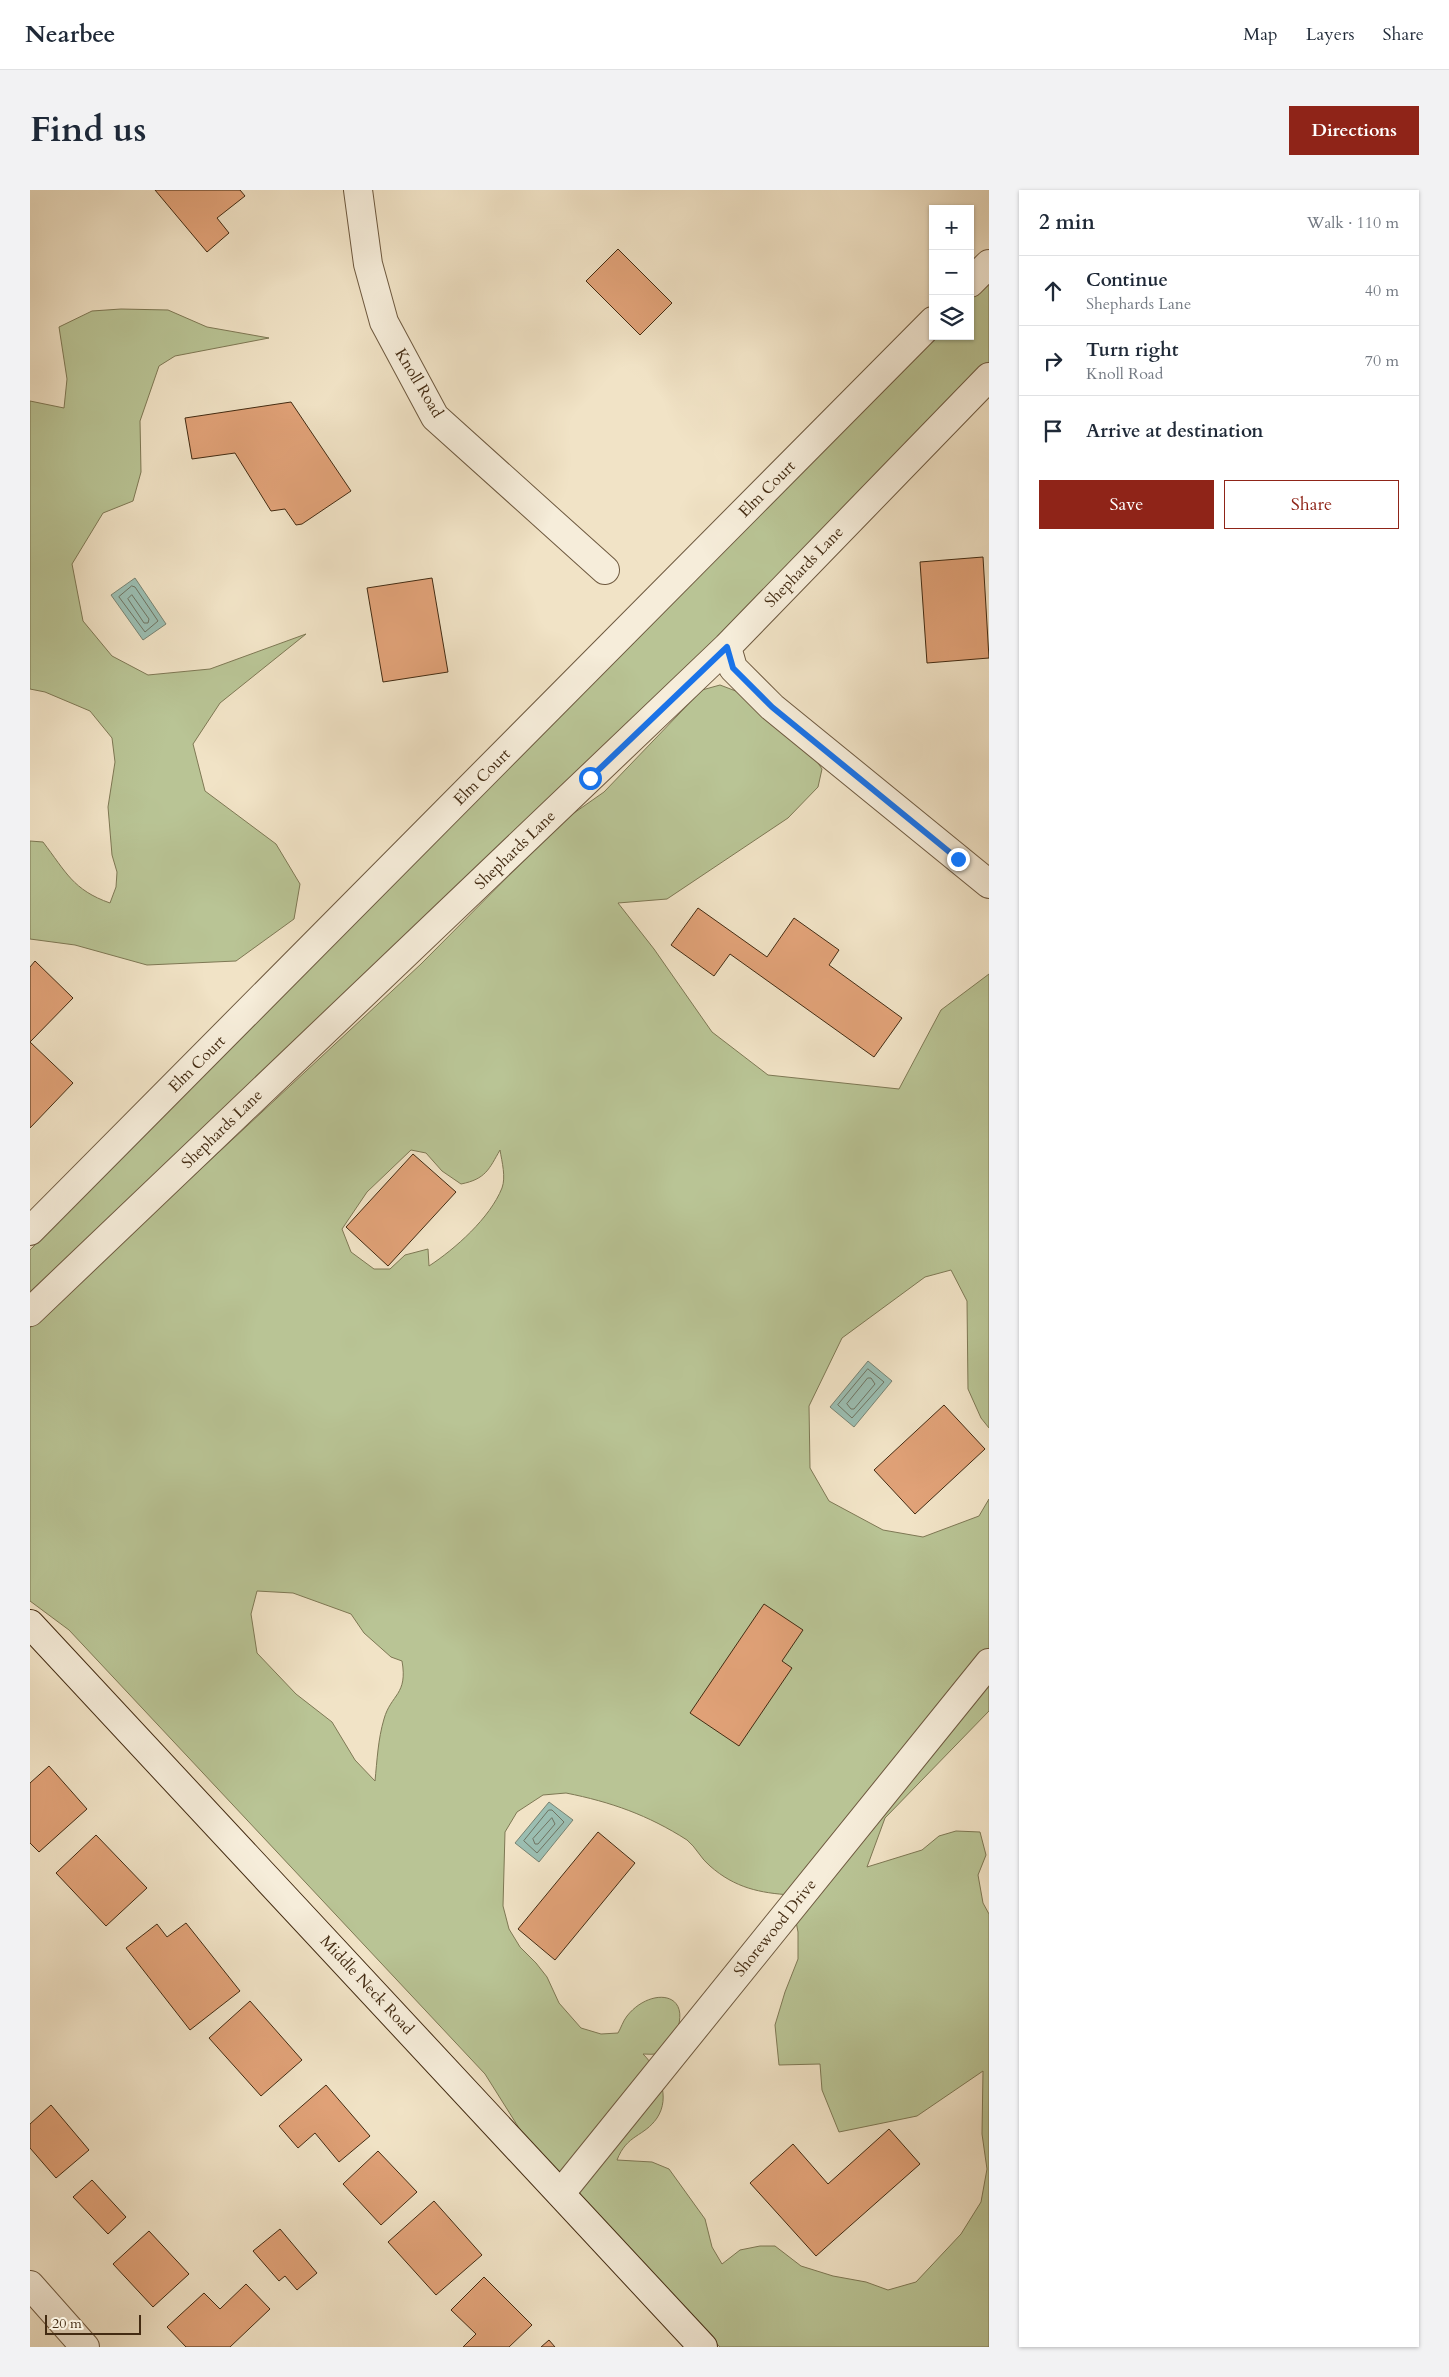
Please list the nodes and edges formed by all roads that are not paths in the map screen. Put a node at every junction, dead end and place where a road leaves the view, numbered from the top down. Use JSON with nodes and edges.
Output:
{"nodes":[{"id":1,"x":358,"y":190,"type":"edge"},
{"id":2,"x":989,"y":264,"type":"edge"},
{"id":3,"x":974,"y":279,"type":"edge"},
{"id":4,"x":929,"y":325,"type":"edge"},
{"id":5,"x":989,"y":377,"type":"edge"},
{"id":6,"x":605,"y":570,"type":"dead end"},
{"id":7,"x":727,"y":647,"type":"junction"},
{"id":8,"x":989,"y":884,"type":"edge"},
{"id":9,"x":30,"y":1231,"type":"edge"},
{"id":10,"x":30,"y":1312,"type":"edge"},
{"id":11,"x":30,"y":1624,"type":"edge"},
{"id":12,"x":989,"y":1663,"type":"edge"},
{"id":13,"x":561,"y":2193,"type":"junction"},
{"id":14,"x":30,"y":2285,"type":"edge"},
{"id":15,"x":85,"y":2347,"type":"edge"},
{"id":16,"x":703,"y":2347,"type":"edge"}],
"edges":[{"from":1,"to":6,"type":"street","name":"Knoll Road"},
{"from":2,"to":3,"type":"street"},
{"from":4,"to":9,"type":"street","name":"Elm Court"},
{"from":5,"to":7,"type":"street","name":"Shephards Lane"},
{"from":7,"to":8,"type":"street"},
{"from":7,"to":10,"type":"street","name":"Shephards Lane"},
{"from":11,"to":13,"type":"street","name":"Middle Neck Road"},
{"from":12,"to":13,"type":"street","name":"Shorewood Drive"},
{"from":13,"to":16,"type":"street","name":"Middle Neck Road"},
{"from":14,"to":15,"type":"street"}]}
